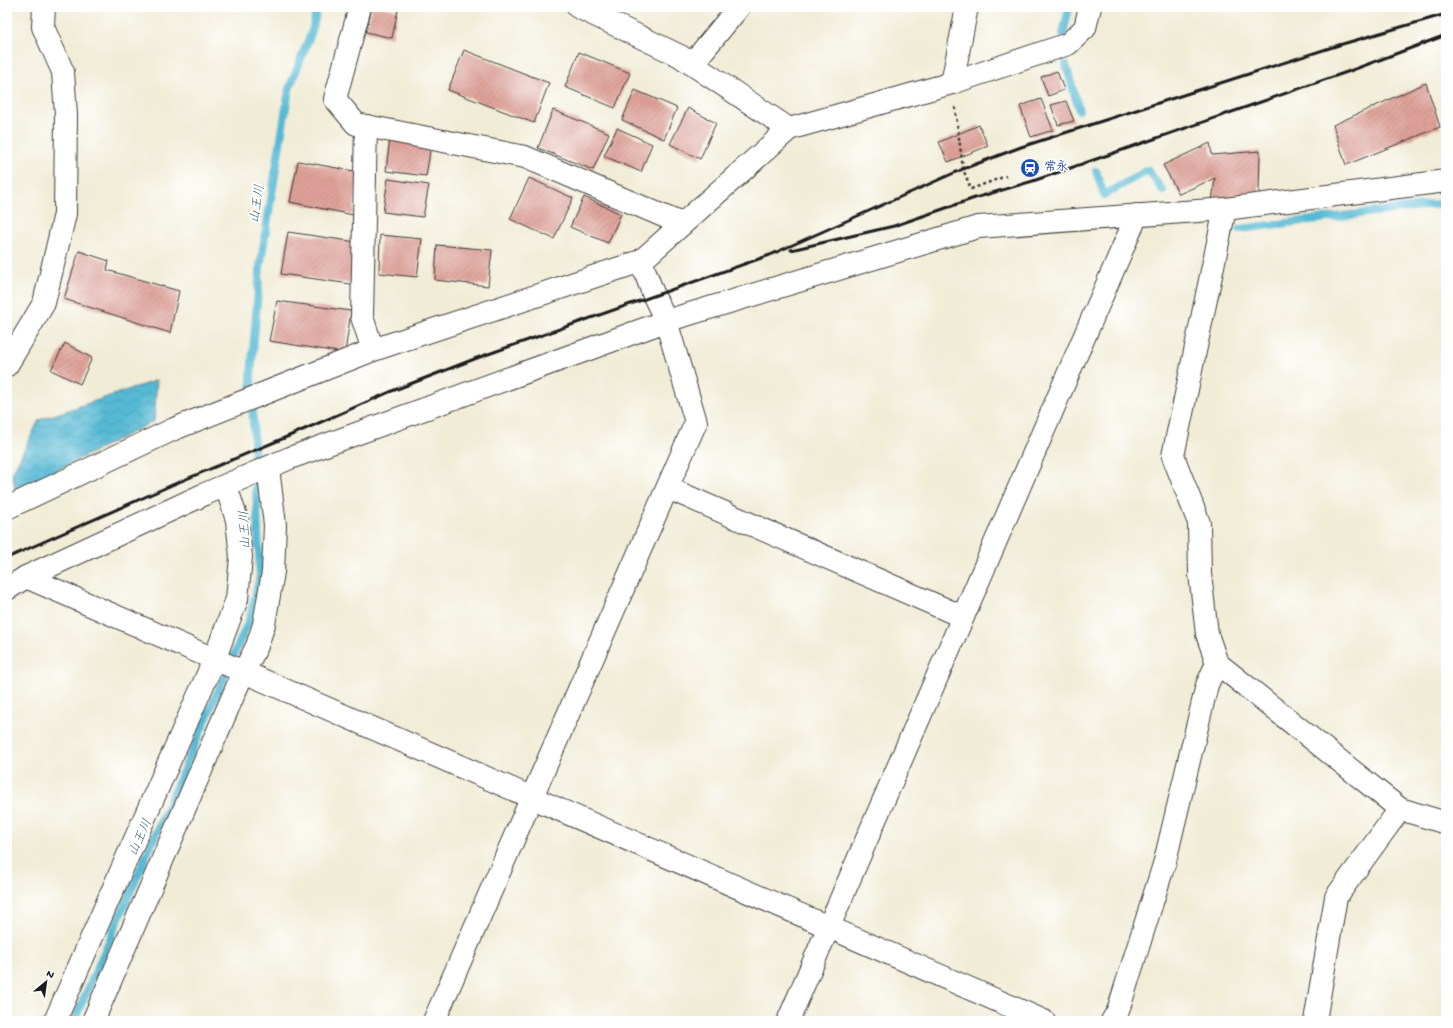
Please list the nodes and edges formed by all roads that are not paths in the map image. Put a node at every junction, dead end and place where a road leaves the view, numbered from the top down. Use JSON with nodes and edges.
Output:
{"nodes":[{"id":1,"x":44,"y":7,"type":"edge"},
{"id":2,"x":360,"y":7,"type":"edge"},
{"id":3,"x":578,"y":7,"type":"edge"},
{"id":4,"x":739,"y":7,"type":"edge"},
{"id":5,"x":967,"y":7,"type":"edge"},
{"id":6,"x":1090,"y":7,"type":"edge"},
{"id":7,"x":692,"y":64,"type":"junction"},
{"id":8,"x":952,"y":83,"type":"junction"},
{"id":9,"x":366,"y":126,"type":"junction"},
{"id":10,"x":790,"y":129,"type":"junction"},
{"id":11,"x":1446,"y":181,"type":"edge"},
{"id":12,"x":1225,"y":209,"type":"junction"},
{"id":13,"x":1137,"y":215,"type":"junction"},
{"id":14,"x":682,"y":224,"type":"junction"},
{"id":15,"x":641,"y":260,"type":"junction"},
{"id":16,"x":666,"y":321,"type":"junction"},
{"id":17,"x":373,"y":350,"type":"junction"},
{"id":18,"x":7,"y":365,"type":"edge"},
{"id":19,"x":265,"y":469,"type":"junction"},
{"id":20,"x":233,"y":482,"type":"junction"},
{"id":21,"x":668,"y":488,"type":"junction"},
{"id":22,"x":7,"y":508,"type":"edge"},
{"id":23,"x":26,"y":577,"type":"junction"},
{"id":24,"x":7,"y":589,"type":"edge"},
{"id":25,"x":963,"y":617,"type":"junction"},
{"id":26,"x":214,"y":660,"type":"junction"},
{"id":27,"x":1217,"y":663,"type":"junction"},
{"id":28,"x":243,"y":673,"type":"junction"},
{"id":29,"x":531,"y":798,"type":"junction"},
{"id":30,"x":1400,"y":809,"type":"junction"},
{"id":31,"x":1446,"y":824,"type":"edge"},
{"id":32,"x":829,"y":928,"type":"junction"},
{"id":33,"x":56,"y":1021,"type":"edge"},
{"id":34,"x":92,"y":1021,"type":"edge"},
{"id":35,"x":434,"y":1021,"type":"edge"},
{"id":36,"x":788,"y":1021,"type":"edge"},
{"id":37,"x":1044,"y":1021,"type":"edge"},
{"id":38,"x":1112,"y":1021,"type":"edge"},
{"id":39,"x":1315,"y":1021,"type":"edge"}],
"edges":[{"from":1,"to":18,"type":"street"},
{"from":2,"to":9,"type":"street"},
{"from":3,"to":7,"type":"street"},
{"from":4,"to":7,"type":"street"},
{"from":5,"to":8,"type":"street"},
{"from":6,"to":8,"type":"street"},
{"from":7,"to":10,"type":"street"},
{"from":8,"to":10,"type":"street"},
{"from":9,"to":14,"type":"street"},
{"from":9,"to":17,"type":"street"},
{"from":10,"to":14,"type":"street"},
{"from":11,"to":12,"type":"street"},
{"from":12,"to":13,"type":"street"},
{"from":12,"to":27,"type":"street"},
{"from":13,"to":16,"type":"street"},
{"from":13,"to":25,"type":"street"},
{"from":14,"to":15,"type":"street"},
{"from":15,"to":16,"type":"street"},
{"from":15,"to":17,"type":"street"},
{"from":16,"to":19,"type":"street"},
{"from":16,"to":21,"type":"street"},
{"from":17,"to":22,"type":"street"},
{"from":19,"to":20,"type":"street"},
{"from":19,"to":28,"type":"street"},
{"from":20,"to":23,"type":"street"},
{"from":20,"to":26,"type":"street"},
{"from":21,"to":25,"type":"street"},
{"from":21,"to":29,"type":"street"},
{"from":23,"to":24,"type":"street"},
{"from":23,"to":26,"type":"street"},
{"from":25,"to":32,"type":"street"},
{"from":26,"to":28,"type":"street"},
{"from":26,"to":33,"type":"street"},
{"from":27,"to":30,"type":"street"},
{"from":27,"to":38,"type":"street"},
{"from":28,"to":29,"type":"street"},
{"from":28,"to":34,"type":"street"},
{"from":29,"to":32,"type":"street"},
{"from":29,"to":35,"type":"street"},
{"from":30,"to":31,"type":"street"},
{"from":30,"to":39,"type":"street"},
{"from":32,"to":36,"type":"street"},
{"from":32,"to":37,"type":"street"}]}
